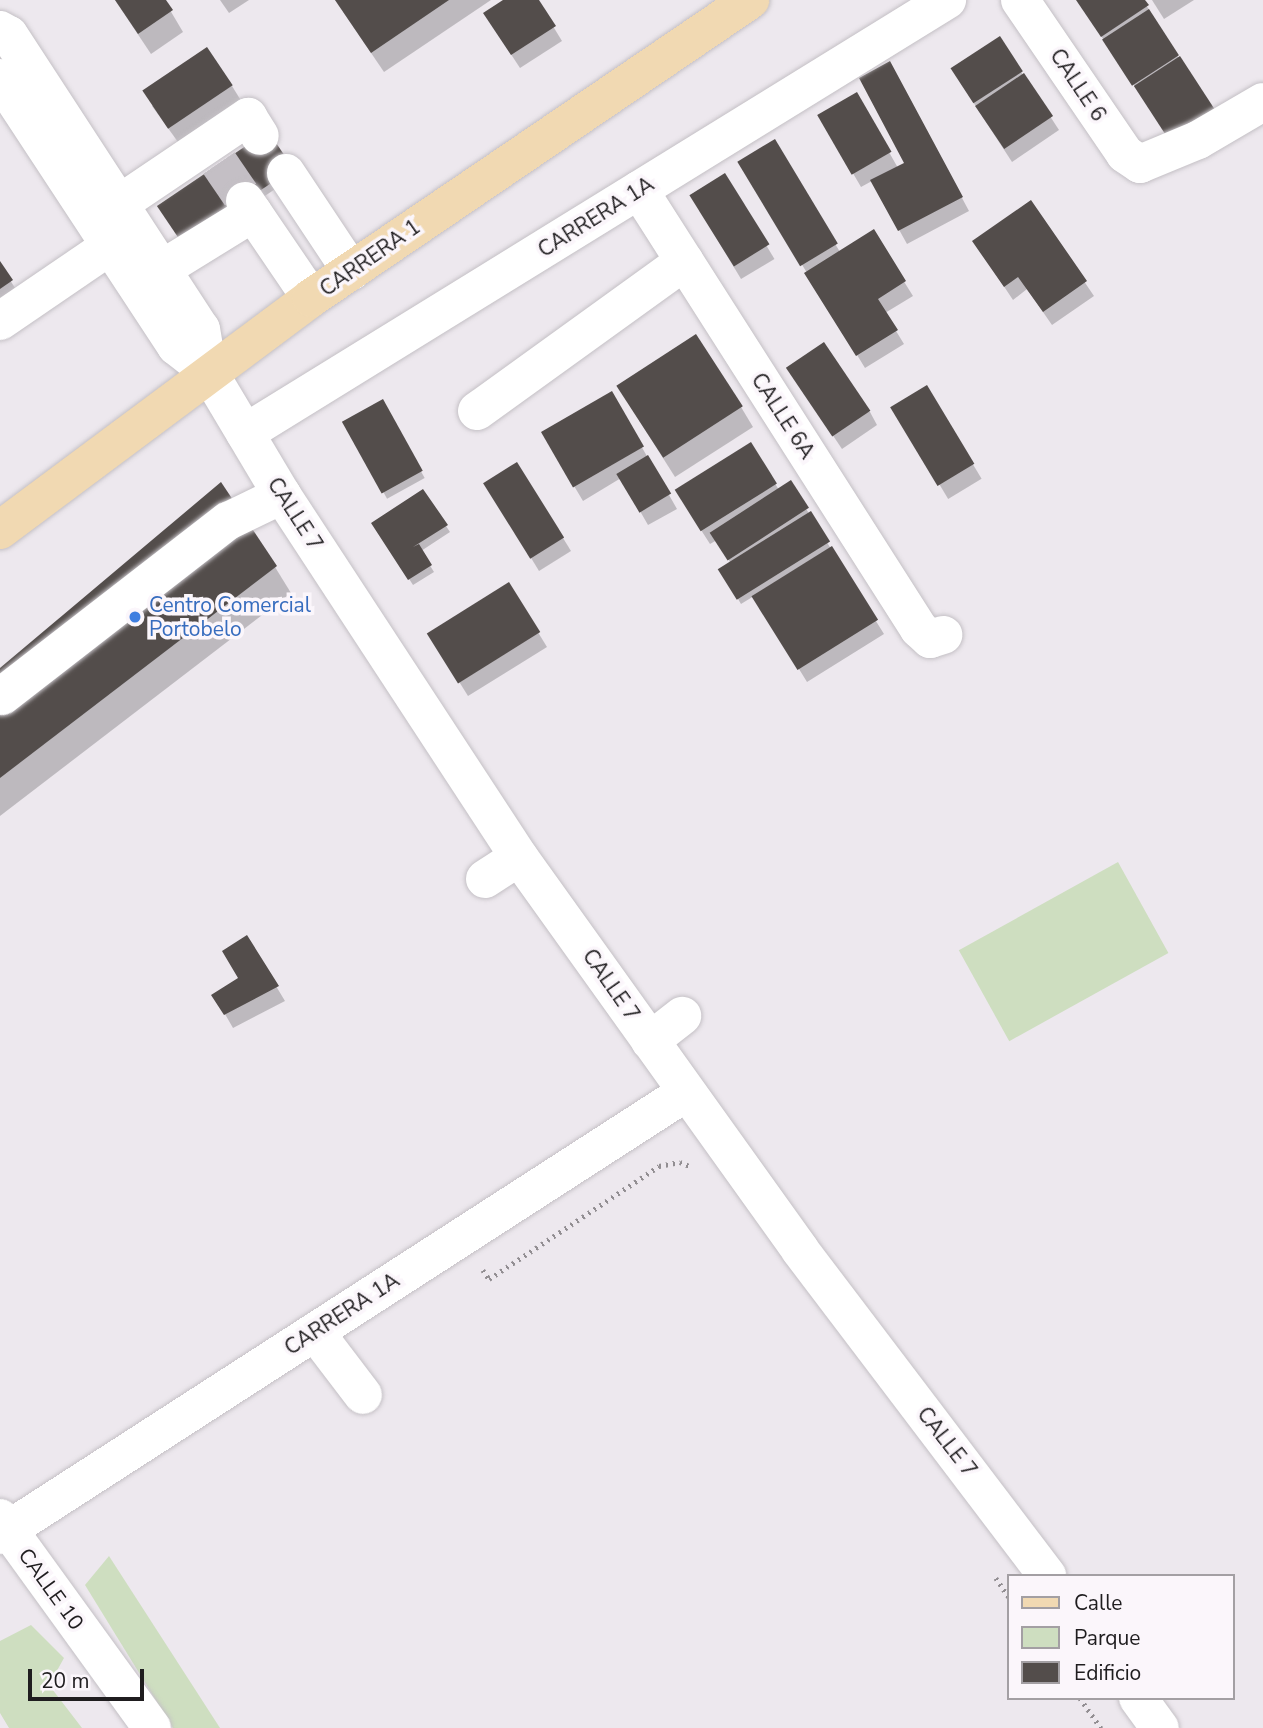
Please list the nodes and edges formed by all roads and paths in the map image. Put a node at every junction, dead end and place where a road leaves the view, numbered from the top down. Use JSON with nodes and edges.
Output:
{"nodes":[{"id":1,"x":750,"y":0,"type":"edge"},
{"id":2,"x":947,"y":0,"type":"edge"},
{"id":3,"x":1020,"y":0,"type":"edge"},
{"id":4,"x":0,"y":30,"type":"edge"},
{"id":5,"x":2,"y":86,"type":"edge"},
{"id":6,"x":1263,"y":102,"type":"edge"},
{"id":7,"x":260,"y":136,"type":"dead end"},
{"id":8,"x":286,"y":173,"type":"dead end"},
{"id":9,"x":639,"y":190,"type":"junction"},
{"id":10,"x":127,"y":198,"type":"junction"},
{"id":11,"x":110,"y":246,"type":"junction"},
{"id":12,"x":685,"y":261,"type":"junction"},
{"id":13,"x":172,"y":263,"type":"junction"},
{"id":14,"x":351,"y":271,"type":"junction"},
{"id":15,"x":311,"y":298,"type":"junction"},
{"id":16,"x":3,"y":312,"type":"edge"},
{"id":17,"x":208,"y":371,"type":"junction"},
{"id":18,"x":477,"y":411,"type":"dead end"},
{"id":19,"x":245,"y":433,"type":"junction"},
{"id":20,"x":282,"y":495,"type":"junction"},
{"id":21,"x":0,"y":530,"type":"edge"},
{"id":22,"x":937,"y":637,"type":"dead end"},
{"id":23,"x":2,"y":696,"type":"dead end"},
{"id":24,"x":519,"y":857,"type":"junction"},
{"id":25,"x":485,"y":879,"type":"dead end"},
{"id":26,"x":682,"y":1016,"type":"dead end"},
{"id":27,"x":650,"y":1041,"type":"junction"},
{"id":28,"x":685,"y":1093,"type":"junction"},
{"id":29,"x":702,"y":1172,"type":"dead end"},
{"id":30,"x":462,"y":1237,"type":"junction"},
{"id":31,"x":315,"y":1332,"type":"junction"},
{"id":32,"x":362,"y":1395,"type":"dead end"},
{"id":33,"x":3,"y":1528,"type":"edge"},
{"id":34,"x":1047,"y":1574,"type":"edge"},
{"id":35,"x":993,"y":1575,"type":"dead end"},
{"id":36,"x":1007,"y":1594,"type":"edge"},
{"id":37,"x":1081,"y":1700,"type":"edge"},
{"id":38,"x":1139,"y":1700,"type":"edge"},
{"id":39,"x":152,"y":1728,"type":"edge"},
{"id":40,"x":1101,"y":1728,"type":"edge"},
{"id":41,"x":1160,"y":1728,"type":"edge"}],
"edges":[{"from":1,"to":14,"type":"main road","name":"CARRERA 1"},
{"from":2,"to":9,"type":"street","name":"CARRERA 1A"},
{"from":3,"to":6,"type":"street","name":"CALLE 6"},
{"from":4,"to":10,"type":"street","name":"CALLE 7"},
{"from":5,"to":11,"type":"street","name":"CALLE 7"},
{"from":7,"to":10,"type":"street"},
{"from":8,"to":14,"type":"street"},
{"from":9,"to":12,"type":"street","name":"CALLE 6A"},
{"from":9,"to":19,"type":"street","name":"CARRERA 1A"},
{"from":10,"to":13,"type":"street","name":"CALLE 7"},
{"from":11,"to":16,"type":"street"},
{"from":11,"to":17,"type":"street","name":"CALLE 7"},
{"from":12,"to":18,"type":"street"},
{"from":12,"to":22,"type":"street","name":"CALLE 6A"},
{"from":13,"to":15,"type":"street"},
{"from":13,"to":17,"type":"street","name":"CALLE 7"},
{"from":14,"to":15,"type":"main road","name":"CARRERA 1"},
{"from":15,"to":17,"type":"main road","name":"CARRERA 1"},
{"from":17,"to":19,"type":"street","name":"CALLE 7"},
{"from":17,"to":21,"type":"main road","name":"CARRERA 1"},
{"from":19,"to":20,"type":"street","name":"CALLE 7"},
{"from":20,"to":23,"type":"street"},
{"from":20,"to":24,"type":"street","name":"CALLE 7"},
{"from":24,"to":25,"type":"street"},
{"from":24,"to":27,"type":"street","name":"CALLE 7"},
{"from":26,"to":27,"type":"street"},
{"from":27,"to":28,"type":"street","name":"CALLE 7"},
{"from":28,"to":30,"type":"street","name":"CARRERA 1A"},
{"from":28,"to":34,"type":"street","name":"CALLE 7"},
{"from":29,"to":30,"type":"path"},
{"from":30,"to":31,"type":"street","name":"CARRERA 1A"},
{"from":31,"to":32,"type":"street"},
{"from":31,"to":33,"type":"street","name":"CARRERA 1A"},
{"from":33,"to":39,"type":"street","name":"CALLE 10"},
{"from":35,"to":36,"type":"path"},
{"from":37,"to":40,"type":"path"},
{"from":38,"to":41,"type":"street"}]}
